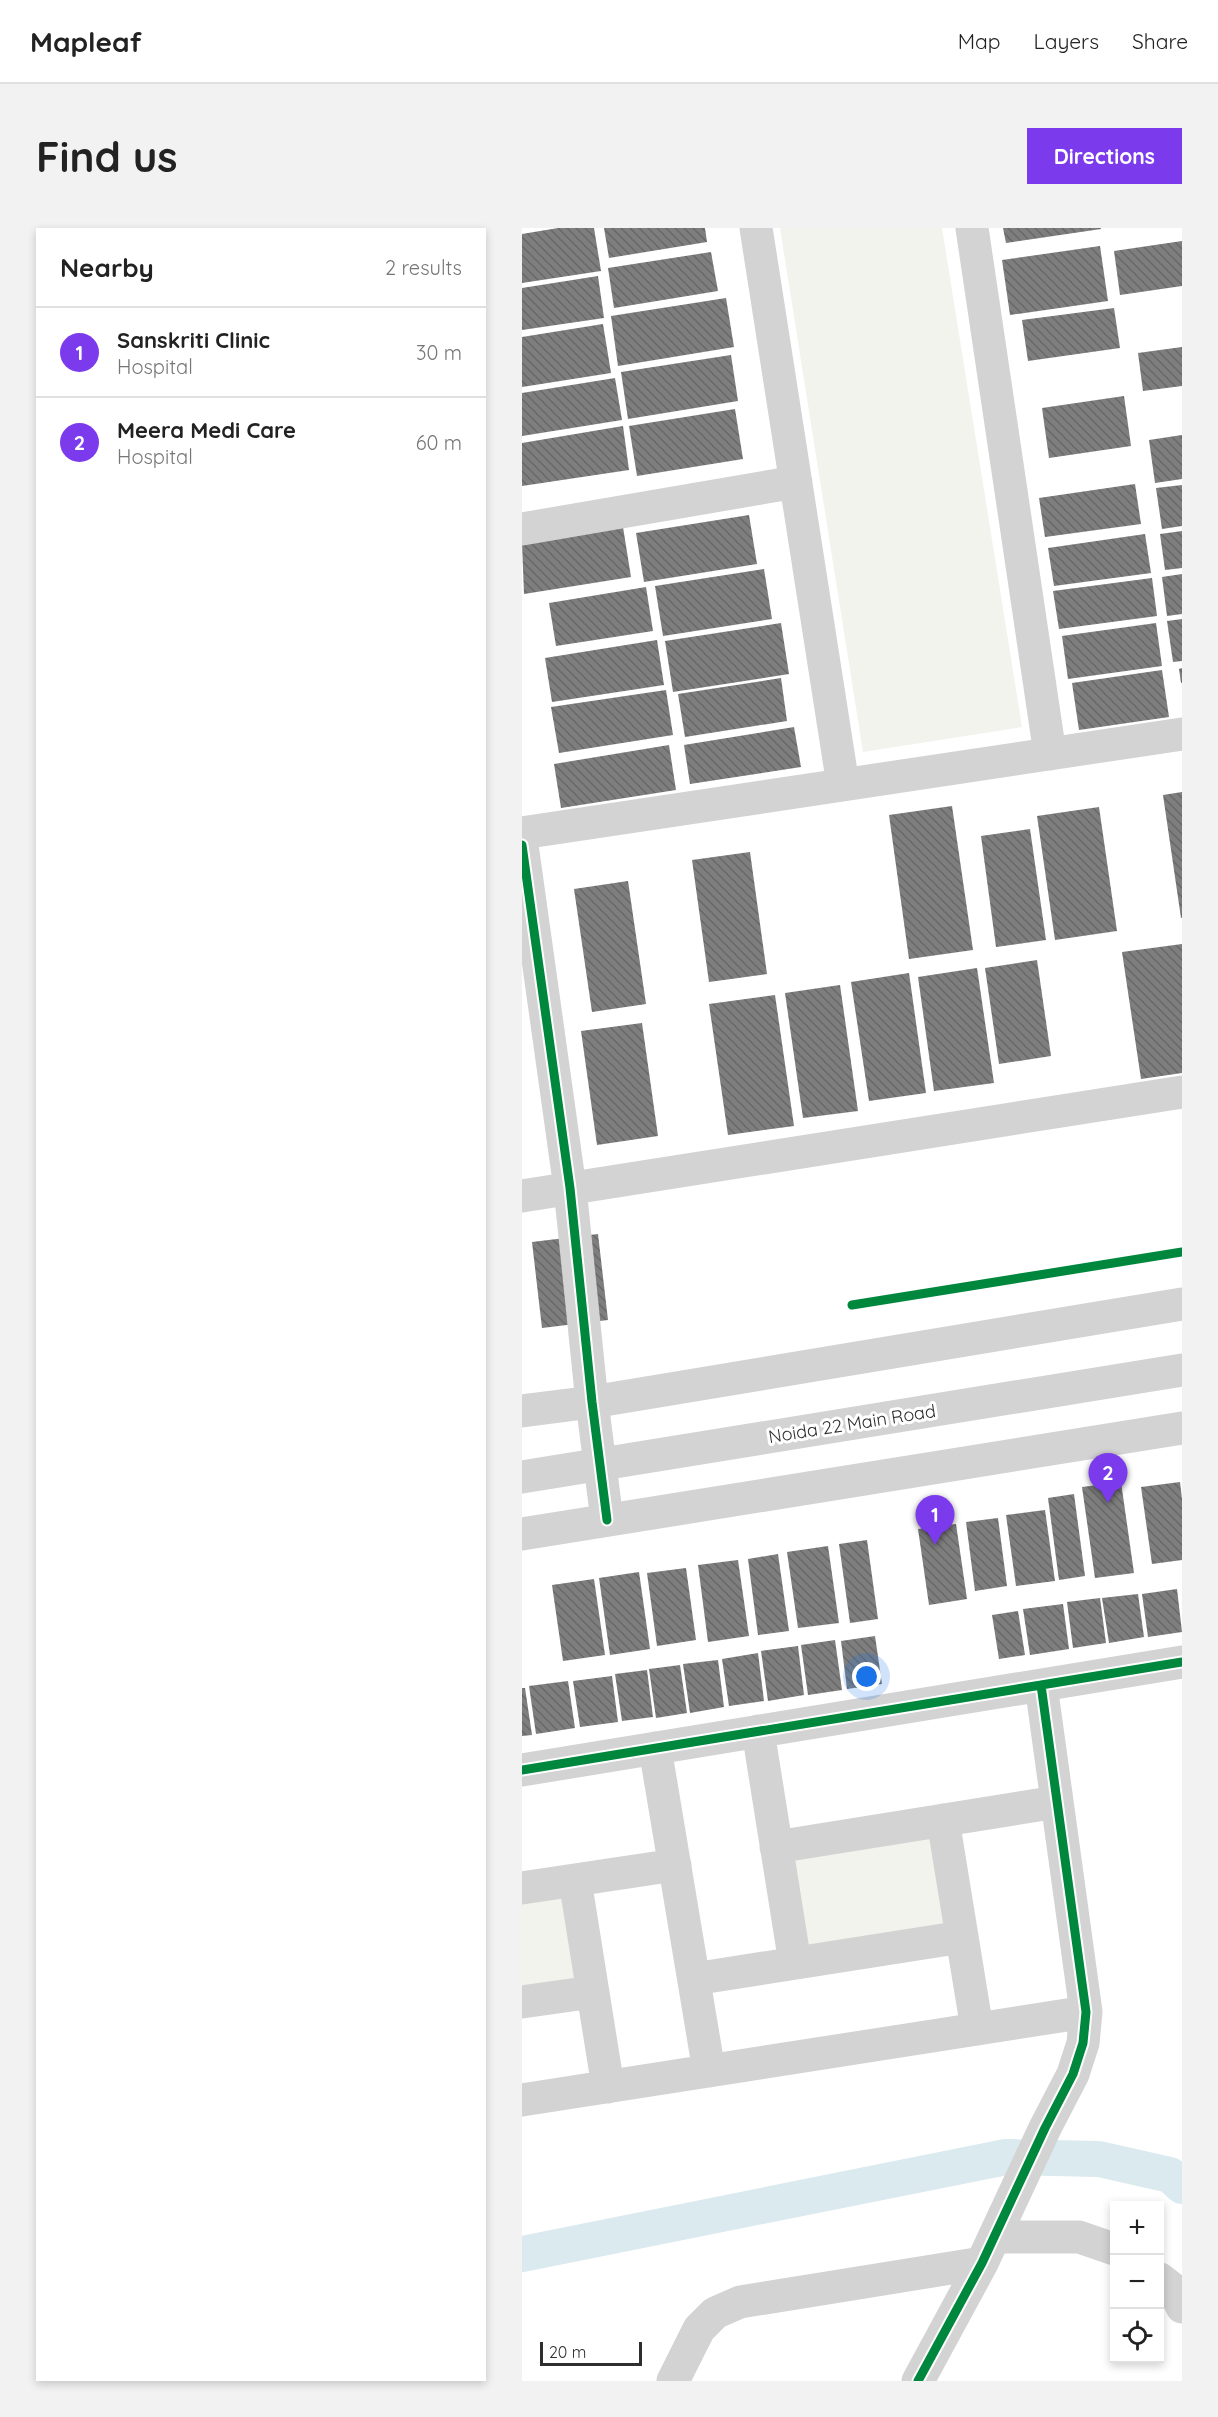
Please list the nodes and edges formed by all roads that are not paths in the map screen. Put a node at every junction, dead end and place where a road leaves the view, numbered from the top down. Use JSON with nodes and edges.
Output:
{"nodes":[{"id":1,"x":756,"y":228,"type":"edge"},
{"id":2,"x":972,"y":228,"type":"edge"},
{"id":3,"x":796,"y":482,"type":"junction"},
{"id":4,"x":522,"y":529,"type":"edge"},
{"id":5,"x":1182,"y":734,"type":"edge"},
{"id":6,"x":1050,"y":754,"type":"junction"},
{"id":7,"x":843,"y":785,"type":"junction"},
{"id":8,"x":522,"y":833,"type":"edge"},
{"id":9,"x":522,"y":845,"type":"edge"},
{"id":10,"x":1182,"y":1092,"type":"edge"},
{"id":11,"x":570,"y":1188,"type":"junction"},
{"id":12,"x":522,"y":1196,"type":"edge"},
{"id":13,"x":1182,"y":1304,"type":"edge"},
{"id":14,"x":1182,"y":1370,"type":"edge"},
{"id":15,"x":592,"y":1402,"type":"junction"},
{"id":16,"x":522,"y":1411,"type":"edge"},
{"id":17,"x":1182,"y":1428,"type":"edge"},
{"id":18,"x":600,"y":1465,"type":"junction"},
{"id":19,"x":522,"y":1477,"type":"edge"},
{"id":20,"x":607,"y":1520,"type":"junction"},
{"id":21,"x":522,"y":1534,"type":"edge"},
{"id":22,"x":1182,"y":1662,"type":"edge"},
{"id":23,"x":1041,"y":1685,"type":"junction"},
{"id":24,"x":758,"y":1731,"type":"junction"},
{"id":25,"x":655,"y":1748,"type":"junction"},
{"id":26,"x":522,"y":1770,"type":"edge"},
{"id":27,"x":1057,"y":1802,"type":"junction"},
{"id":28,"x":943,"y":1820,"type":"junction"},
{"id":29,"x":776,"y":1847,"type":"junction"},
{"id":30,"x":675,"y":1865,"type":"junction"},
{"id":31,"x":575,"y":1880,"type":"junction"},
{"id":32,"x":522,"y":1888,"type":"edge"},
{"id":33,"x":962,"y":1936,"type":"junction"},
{"id":34,"x":795,"y":1963,"type":"junction"},
{"id":35,"x":694,"y":1979,"type":"junction"},
{"id":36,"x":592,"y":1992,"type":"junction"},
{"id":37,"x":522,"y":2002,"type":"edge"},
{"id":38,"x":1086,"y":2012,"type":"junction"},
{"id":39,"x":977,"y":2029,"type":"junction"},
{"id":40,"x":710,"y":2071,"type":"junction"},
{"id":41,"x":608,"y":2087,"type":"junction"},
{"id":42,"x":522,"y":2100,"type":"edge"},
{"id":43,"x":994,"y":2237,"type":"junction"},
{"id":44,"x":1110,"y":2248,"type":"edge"},
{"id":45,"x":1164,"y":2282,"type":"edge"},
{"id":46,"x":1182,"y":2307,"type":"edge"},
{"id":47,"x":673,"y":2381,"type":"edge"},
{"id":48,"x":918,"y":2381,"type":"edge"}],
"edges":[{"from":1,"to":3,"type":"street"},
{"from":2,"to":6,"type":"street"},
{"from":3,"to":4,"type":"street"},
{"from":3,"to":7,"type":"street"},
{"from":5,"to":6,"type":"street"},
{"from":6,"to":7,"type":"street"},
{"from":7,"to":8,"type":"street"},
{"from":9,"to":11,"type":"street"},
{"from":10,"to":11,"type":"street"},
{"from":11,"to":12,"type":"street"},
{"from":11,"to":15,"type":"street"},
{"from":13,"to":15,"type":"street"},
{"from":14,"to":18,"type":"street","name":"Noida 22 Main Road"},
{"from":15,"to":16,"type":"street"},
{"from":15,"to":18,"type":"street"},
{"from":17,"to":20,"type":"street"},
{"from":18,"to":19,"type":"street","name":"Noida 22 Main Road"},
{"from":18,"to":20,"type":"street"},
{"from":20,"to":21,"type":"street"},
{"from":22,"to":23,"type":"street"},
{"from":23,"to":24,"type":"street"},
{"from":23,"to":27,"type":"street"},
{"from":24,"to":25,"type":"street"},
{"from":24,"to":29,"type":"street"},
{"from":25,"to":26,"type":"street"},
{"from":25,"to":30,"type":"street"},
{"from":27,"to":28,"type":"street"},
{"from":27,"to":38,"type":"street"},
{"from":28,"to":29,"type":"street"},
{"from":28,"to":33,"type":"street"},
{"from":29,"to":34,"type":"street"},
{"from":30,"to":31,"type":"street"},
{"from":30,"to":35,"type":"street"},
{"from":31,"to":32,"type":"street"},
{"from":31,"to":36,"type":"street"},
{"from":33,"to":34,"type":"street"},
{"from":33,"to":39,"type":"street"},
{"from":34,"to":35,"type":"street"},
{"from":35,"to":40,"type":"street"},
{"from":36,"to":37,"type":"street"},
{"from":36,"to":41,"type":"street"},
{"from":38,"to":39,"type":"street"},
{"from":38,"to":43,"type":"street"},
{"from":39,"to":40,"type":"street"},
{"from":40,"to":41,"type":"street"},
{"from":41,"to":42,"type":"street"},
{"from":43,"to":44,"type":"street"},
{"from":43,"to":47,"type":"street"},
{"from":43,"to":48,"type":"street"},
{"from":45,"to":46,"type":"street"}]}
